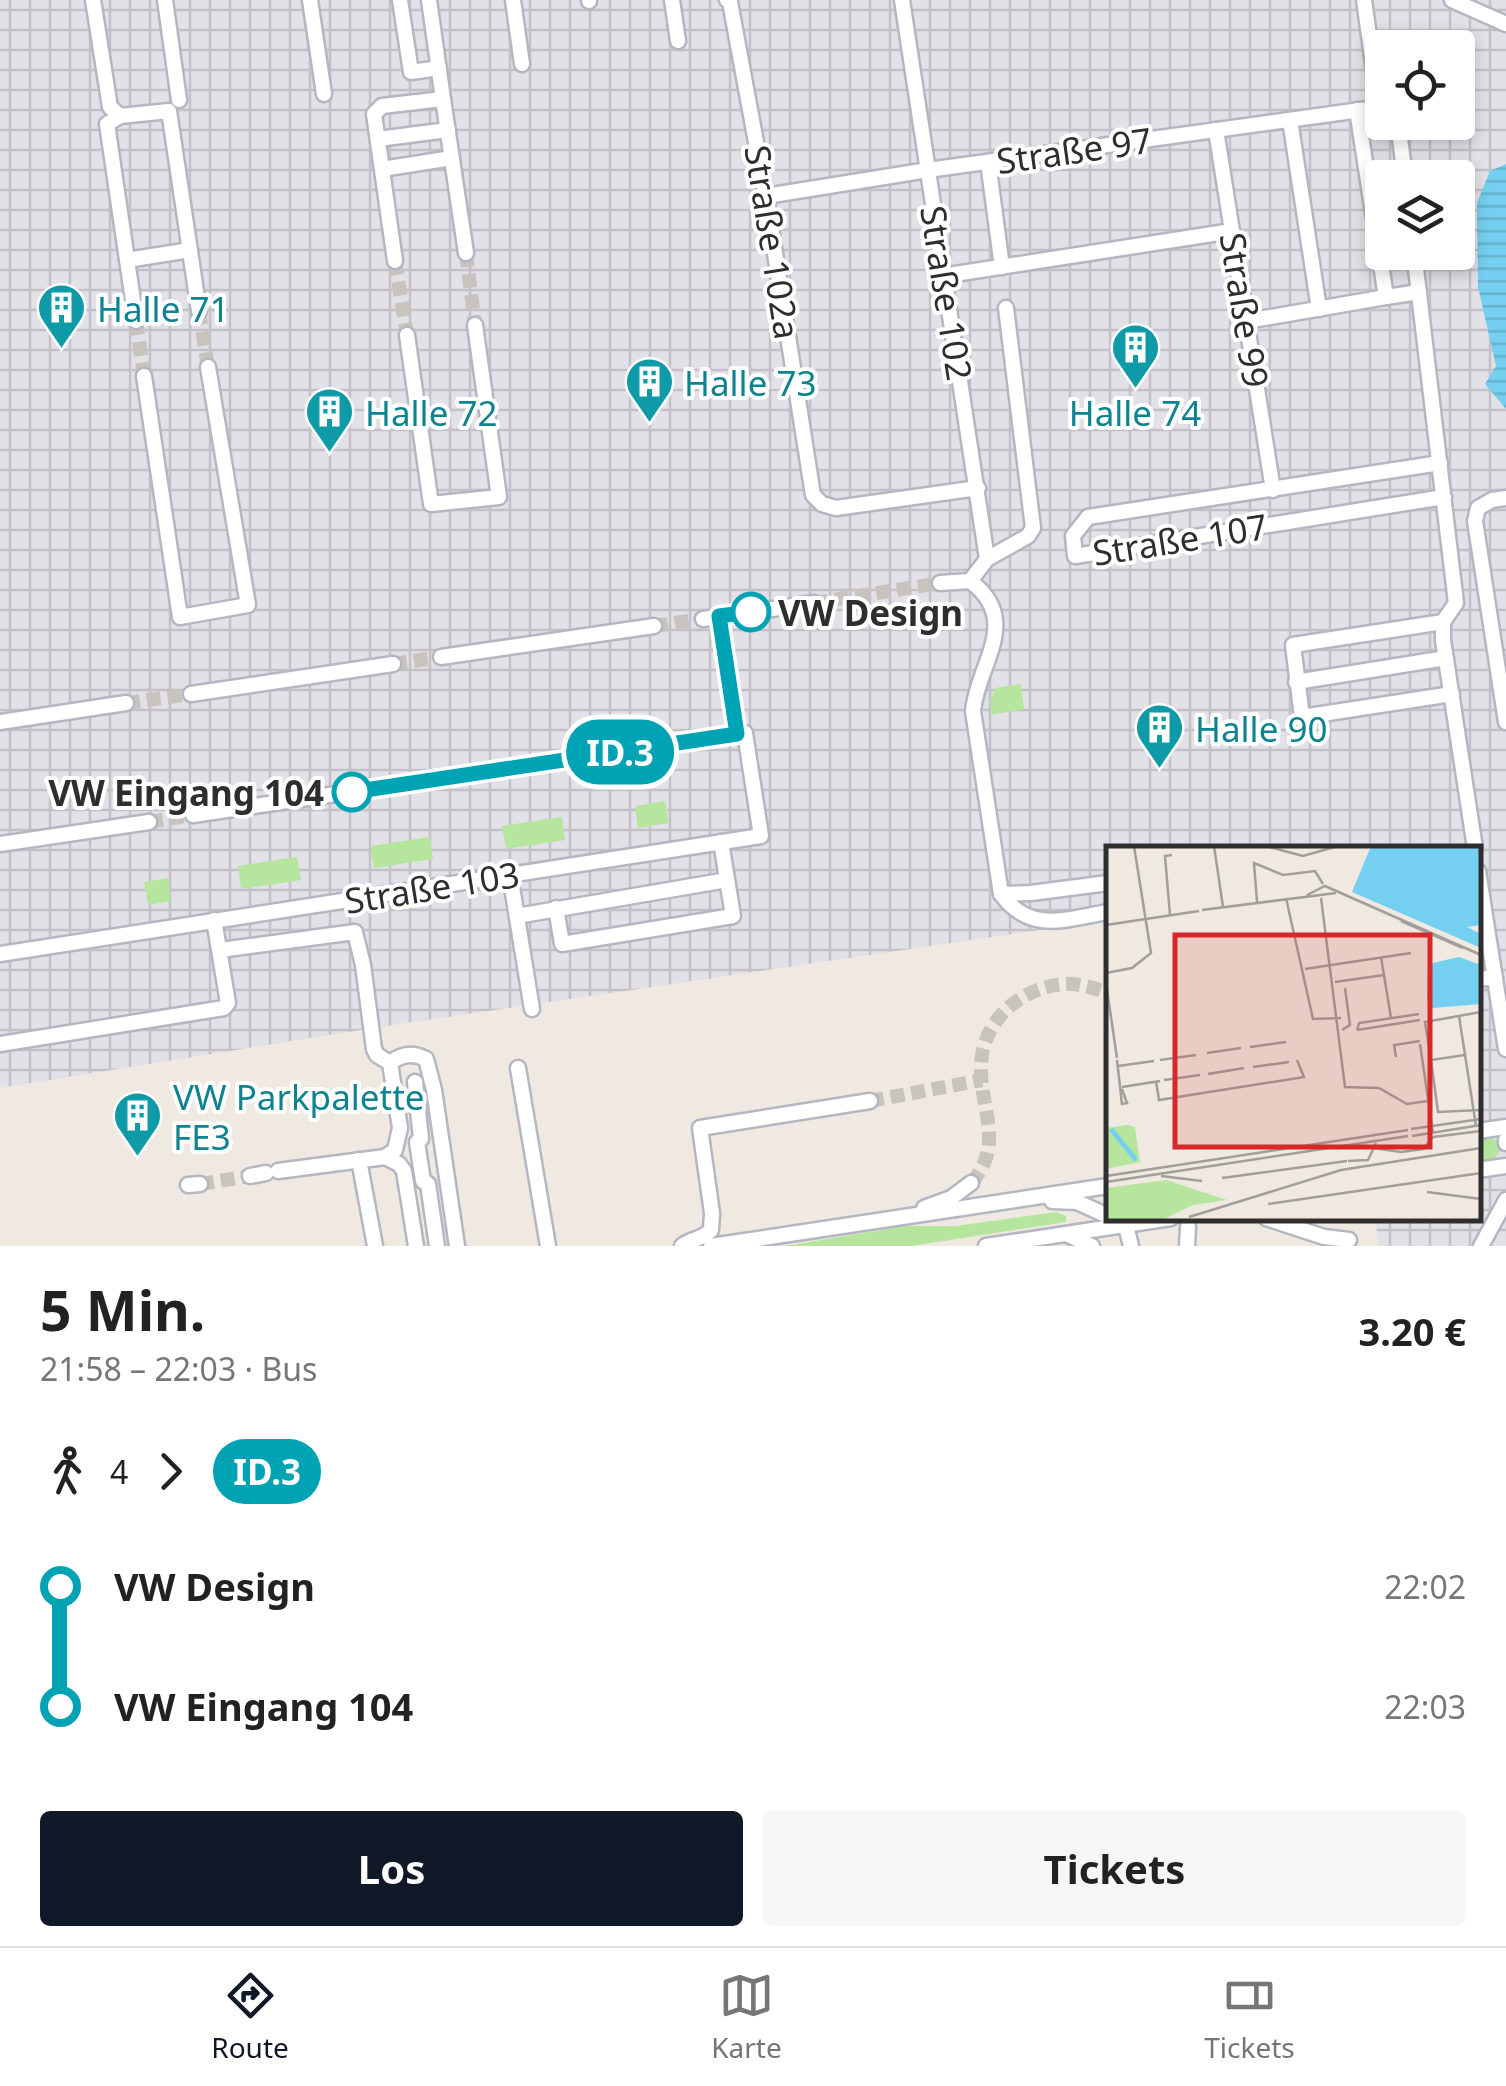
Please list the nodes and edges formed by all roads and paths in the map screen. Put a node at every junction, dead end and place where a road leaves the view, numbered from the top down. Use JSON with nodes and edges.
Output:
{"nodes":[{"id":1,"x":94,"y":0,"type":"edge"},
{"id":2,"x":165,"y":0,"type":"edge"},
{"id":3,"x":310,"y":0,"type":"edge"},
{"id":4,"x":400,"y":0,"type":"edge"},
{"id":5,"x":430,"y":0,"type":"edge"},
{"id":6,"x":513,"y":0,"type":"edge"},
{"id":7,"x":672,"y":0,"type":"edge"},
{"id":8,"x":728,"y":0,"type":"edge"},
{"id":9,"x":902,"y":0,"type":"edge"},
{"id":10,"x":1364,"y":0,"type":"edge"},
{"id":11,"x":1460,"y":2,"type":"edge"},
{"id":12,"x":1506,"y":24,"type":"edge"},
{"id":13,"x":1368,"y":30,"type":"edge"},
{"id":14,"x":678,"y":41,"type":"dead end"},
{"id":15,"x":522,"y":64,"type":"dead end"},
{"id":16,"x":439,"y":68,"type":"junction"},
{"id":17,"x":324,"y":94,"type":"dead end"},
{"id":18,"x":179,"y":100,"type":"dead end"},
{"id":19,"x":443,"y":100,"type":"junction"},
{"id":20,"x":1365,"y":109,"type":"edge"},
{"id":21,"x":1357,"y":110,"type":"junction"},
{"id":22,"x":120,"y":116,"type":"junction"},
{"id":23,"x":1290,"y":120,"type":"junction"},
{"id":24,"x":448,"y":130,"type":"junction"},
{"id":25,"x":1216,"y":130,"type":"junction"},
{"id":26,"x":378,"y":139,"type":"junction"},
{"id":27,"x":452,"y":158,"type":"junction"},
{"id":28,"x":988,"y":162,"type":"junction"},
{"id":29,"x":382,"y":169,"type":"junction"},
{"id":30,"x":928,"y":170,"type":"junction"},
{"id":31,"x":766,"y":196,"type":"junction"},
{"id":32,"x":1232,"y":231,"type":"junction"},
{"id":33,"x":190,"y":250,"type":"junction"},
{"id":34,"x":466,"y":253,"type":"tunnel mouth"},
{"id":35,"x":127,"y":260,"type":"junction"},
{"id":36,"x":396,"y":261,"type":"tunnel mouth"},
{"id":37,"x":1002,"y":267,"type":"junction"},
{"id":38,"x":1416,"y":270,"type":"edge"},
{"id":39,"x":942,"y":276,"type":"junction"},
{"id":40,"x":1419,"y":292,"type":"junction"},
{"id":41,"x":1386,"y":297,"type":"junction"},
{"id":42,"x":1006,"y":308,"type":"dead end"},
{"id":43,"x":1318,"y":309,"type":"junction"},
{"id":44,"x":200,"y":311,"type":"tunnel mouth"},
{"id":45,"x":136,"y":320,"type":"tunnel mouth"},
{"id":46,"x":1246,"y":321,"type":"junction"},
{"id":47,"x":475,"y":325,"type":"tunnel mouth"},
{"id":48,"x":407,"y":335,"type":"tunnel mouth"},
{"id":49,"x":208,"y":367,"type":"tunnel mouth"},
{"id":50,"x":144,"y":376,"type":"tunnel mouth"},
{"id":51,"x":1440,"y":463,"type":"junction"},
{"id":52,"x":978,"y":488,"type":"junction"},
{"id":53,"x":1272,"y":490,"type":"junction"},
{"id":54,"x":1444,"y":497,"type":"junction"},
{"id":55,"x":1506,"y":498,"type":"edge"},
{"id":56,"x":987,"y":558,"type":"junction"},
{"id":57,"x":970,"y":581,"type":"junction"},
{"id":58,"x":940,"y":583,"type":"tunnel mouth"},
{"id":59,"x":814,"y":603,"type":"tunnel mouth"},
{"id":60,"x":1443,"y":622,"type":"junction"},
{"id":61,"x":654,"y":626,"type":"tunnel mouth"},
{"id":62,"x":441,"y":657,"type":"tunnel mouth"},
{"id":63,"x":725,"y":657,"type":"dead end"},
{"id":64,"x":1446,"y":658,"type":"junction"},
{"id":65,"x":393,"y":664,"type":"tunnel mouth"},
{"id":66,"x":728,"y":678,"type":"dead end"},
{"id":67,"x":1296,"y":682,"type":"junction"},
{"id":68,"x":191,"y":694,"type":"tunnel mouth"},
{"id":69,"x":1452,"y":694,"type":"junction"},
{"id":70,"x":126,"y":703,"type":"tunnel mouth"},
{"id":71,"x":0,"y":722,"type":"edge"},
{"id":72,"x":1506,"y":722,"type":"edge"},
{"id":73,"x":741,"y":734,"type":"junction"},
{"id":74,"x":720,"y":737,"type":"tunnel mouth"},
{"id":75,"x":671,"y":744,"type":"tunnel mouth"},
{"id":76,"x":458,"y":776,"type":"tunnel mouth"},
{"id":77,"x":410,"y":783,"type":"tunnel mouth"},
{"id":78,"x":193,"y":816,"type":"tunnel mouth"},
{"id":79,"x":149,"y":822,"type":"tunnel mouth"},
{"id":80,"x":721,"y":842,"type":"junction"},
{"id":81,"x":0,"y":844,"type":"edge"},
{"id":82,"x":1475,"y":846,"type":"edge"},
{"id":83,"x":510,"y":875,"type":"junction"},
{"id":84,"x":727,"y":880,"type":"junction"},
{"id":85,"x":1106,"y":883,"type":"edge"},
{"id":86,"x":1001,"y":894,"type":"junction"},
{"id":87,"x":556,"y":908,"type":"junction"},
{"id":88,"x":1481,"y":910,"type":"edge"},
{"id":89,"x":1106,"y":912,"type":"edge"},
{"id":90,"x":517,"y":916,"type":"junction"},
{"id":91,"x":214,"y":920,"type":"junction"},
{"id":92,"x":1483,"y":936,"type":"edge"},
{"id":93,"x":220,"y":950,"type":"junction"},
{"id":94,"x":0,"y":954,"type":"edge"},
{"id":95,"x":1494,"y":977,"type":"junction"},
{"id":96,"x":1481,"y":979,"type":"edge"},
{"id":97,"x":532,"y":1008,"type":"dead end"},
{"id":98,"x":0,"y":1044,"type":"edge"},
{"id":99,"x":1506,"y":1050,"type":"edge"},
{"id":100,"x":390,"y":1064,"type":"junction"},
{"id":101,"x":518,"y":1068,"type":"dead end"},
{"id":102,"x":429,"y":1069,"type":"junction"},
{"id":103,"x":415,"y":1082,"type":"junction"},
{"id":104,"x":394,"y":1088,"type":"junction"},
{"id":105,"x":870,"y":1100,"type":"tunnel mouth"},
{"id":106,"x":1506,"y":1127,"type":"edge"},
{"id":107,"x":1481,"y":1131,"type":"edge"},
{"id":108,"x":385,"y":1157,"type":"junction"},
{"id":109,"x":359,"y":1160,"type":"junction"},
{"id":110,"x":1506,"y":1166,"type":"edge"},
{"id":111,"x":1481,"y":1170,"type":"edge"},
{"id":112,"x":264,"y":1174,"type":"tunnel mouth"},
{"id":113,"x":972,"y":1182,"type":"tunnel mouth"},
{"id":114,"x":1106,"y":1186,"type":"edge"},
{"id":115,"x":1022,"y":1200,"type":"junction"},
{"id":116,"x":1506,"y":1200,"type":"edge"},
{"id":117,"x":1106,"y":1215,"type":"edge"},
{"id":118,"x":898,"y":1218,"type":"junction"},
{"id":119,"x":1112,"y":1221,"type":"edge"},
{"id":120,"x":1117,"y":1221,"type":"edge"},
{"id":121,"x":1275,"y":1221,"type":"edge"},
{"id":122,"x":1188,"y":1226,"type":"dead end"},
{"id":123,"x":1067,"y":1234,"type":"junction"},
{"id":124,"x":1349,"y":1240,"type":"dead end"},
{"id":125,"x":762,"y":1242,"type":"edge"},
{"id":126,"x":376,"y":1246,"type":"edge"},
{"id":127,"x":416,"y":1246,"type":"edge"},
{"id":128,"x":437,"y":1246,"type":"edge"},
{"id":129,"x":457,"y":1246,"type":"edge"},
{"id":130,"x":548,"y":1246,"type":"edge"},
{"id":131,"x":682,"y":1246,"type":"edge"},
{"id":132,"x":710,"y":1246,"type":"edge"},
{"id":133,"x":986,"y":1246,"type":"edge"},
{"id":134,"x":1092,"y":1246,"type":"edge"},
{"id":135,"x":1132,"y":1246,"type":"edge"},
{"id":136,"x":1187,"y":1246,"type":"edge"},
{"id":137,"x":1481,"y":1246,"type":"edge"}],
"edges":[{"from":1,"to":22,"type":"street"},
{"from":2,"to":18,"type":"street"},
{"from":3,"to":17,"type":"street"},
{"from":4,"to":16,"type":"street"},
{"from":5,"to":16,"type":"street"},
{"from":6,"to":15,"type":"street"},
{"from":7,"to":14,"type":"street"},
{"from":8,"to":31,"type":"street","name":"Straße 102a"},
{"from":9,"to":30,"type":"street","name":"Straße 102"},
{"from":10,"to":13,"type":"street"},
{"from":11,"to":12,"type":"street"},
{"from":16,"to":19,"type":"street"},
{"from":19,"to":24,"type":"street"},
{"from":19,"to":26,"type":"street"},
{"from":20,"to":21,"type":"street","name":"Straße 97"},
{"from":21,"to":23,"type":"street","name":"Straße 97"},
{"from":21,"to":41,"type":"street"},
{"from":22,"to":33,"type":"street"},
{"from":22,"to":35,"type":"street"},
{"from":23,"to":25,"type":"street","name":"Straße 97"},
{"from":23,"to":43,"type":"street"},
{"from":24,"to":26,"type":"street"},
{"from":24,"to":27,"type":"street"},
{"from":25,"to":28,"type":"street","name":"Straße 97"},
{"from":25,"to":32,"type":"street","name":"Straße 99"},
{"from":26,"to":29,"type":"street"},
{"from":27,"to":29,"type":"street"},
{"from":27,"to":34,"type":"street"},
{"from":28,"to":30,"type":"street","name":"Straße 97"},
{"from":28,"to":37,"type":"street"},
{"from":29,"to":36,"type":"street"},
{"from":30,"to":31,"type":"street","name":"Straße 97"},
{"from":30,"to":39,"type":"street","name":"Straße 102"},
{"from":31,"to":52,"type":"street","name":"Straße 102a"},
{"from":32,"to":37,"type":"street"},
{"from":32,"to":46,"type":"street","name":"Straße 99"},
{"from":33,"to":35,"type":"street"},
{"from":33,"to":44,"type":"street"},
{"from":35,"to":45,"type":"street"},
{"from":37,"to":39,"type":"street"},
{"from":38,"to":40,"type":"street"},
{"from":39,"to":52,"type":"street","name":"Straße 102"},
{"from":40,"to":41,"type":"street"},
{"from":40,"to":51,"type":"street"},
{"from":41,"to":43,"type":"street"},
{"from":42,"to":56,"type":"street","name":"Straße 102"},
{"from":43,"to":46,"type":"street"},
{"from":46,"to":53,"type":"street","name":"Straße 99"},
{"from":47,"to":48,"type":"street"},
{"from":49,"to":50,"type":"street"},
{"from":51,"to":53,"type":"street","name":"Straße 107"},
{"from":51,"to":54,"type":"street"},
{"from":52,"to":56,"type":"street","name":"Straße 102"},
{"from":53,"to":54,"type":"street","name":"Straße 107"},
{"from":54,"to":60,"type":"street"},
{"from":55,"to":72,"type":"street"},
{"from":56,"to":57,"type":"street"},
{"from":57,"to":58,"type":"street"},
{"from":57,"to":86,"type":"street"},
{"from":59,"to":63,"type":"street"},
{"from":60,"to":64,"type":"street"},
{"from":60,"to":67,"type":"street"},
{"from":61,"to":62,"type":"street"},
{"from":64,"to":67,"type":"street"},
{"from":64,"to":69,"type":"street"},
{"from":65,"to":68,"type":"street"},
{"from":66,"to":73,"type":"street"},
{"from":67,"to":69,"type":"street"},
{"from":69,"to":82,"type":"street"},
{"from":70,"to":71,"type":"street"},
{"from":73,"to":74,"type":"street"},
{"from":73,"to":80,"type":"street","name":"Straße 103"},
{"from":75,"to":76,"type":"street"},
{"from":77,"to":78,"type":"street"},
{"from":79,"to":81,"type":"street"},
{"from":80,"to":83,"type":"street","name":"Straße 103"},
{"from":80,"to":84,"type":"street"},
{"from":83,"to":90,"type":"street"},
{"from":83,"to":91,"type":"street","name":"Straße 103"},
{"from":84,"to":87,"type":"street"},
{"from":84,"to":87,"type":"street"},
{"from":85,"to":86,"type":"street"},
{"from":86,"to":89,"type":"street"},
{"from":87,"to":90,"type":"street"},
{"from":88,"to":92,"type":"street"},
{"from":90,"to":97,"type":"street"},
{"from":91,"to":93,"type":"street"},
{"from":91,"to":94,"type":"street","name":"Straße 103"},
{"from":92,"to":95,"type":"street"},
{"from":93,"to":98,"type":"street"},
{"from":93,"to":100,"type":"street"},
{"from":95,"to":96,"type":"street"},
{"from":95,"to":99,"type":"street"},
{"from":100,"to":102,"type":"street"},
{"from":100,"to":104,"type":"street"},
{"from":101,"to":130,"type":"street"},
{"from":102,"to":103,"type":"street"},
{"from":102,"to":129,"type":"street"},
{"from":103,"to":104,"type":"street"},
{"from":103,"to":128,"type":"street"},
{"from":104,"to":108,"type":"street"},
{"from":105,"to":131,"type":"street"},
{"from":106,"to":107,"type":"street"},
{"from":108,"to":109,"type":"street"},
{"from":108,"to":127,"type":"street"},
{"from":109,"to":112,"type":"street"},
{"from":109,"to":126,"type":"street"},
{"from":110,"to":111,"type":"street"},
{"from":113,"to":118,"type":"street"},
{"from":114,"to":115,"type":"street"},
{"from":115,"to":117,"type":"street"},
{"from":115,"to":118,"type":"street"},
{"from":116,"to":137,"type":"street"},
{"from":118,"to":125,"type":"street"},
{"from":119,"to":123,"type":"street"},
{"from":120,"to":135,"type":"street"},
{"from":121,"to":124,"type":"street"},
{"from":122,"to":136,"type":"street"},
{"from":123,"to":133,"type":"street"},
{"from":123,"to":134,"type":"street"},
{"from":125,"to":132,"type":"street"}]}
